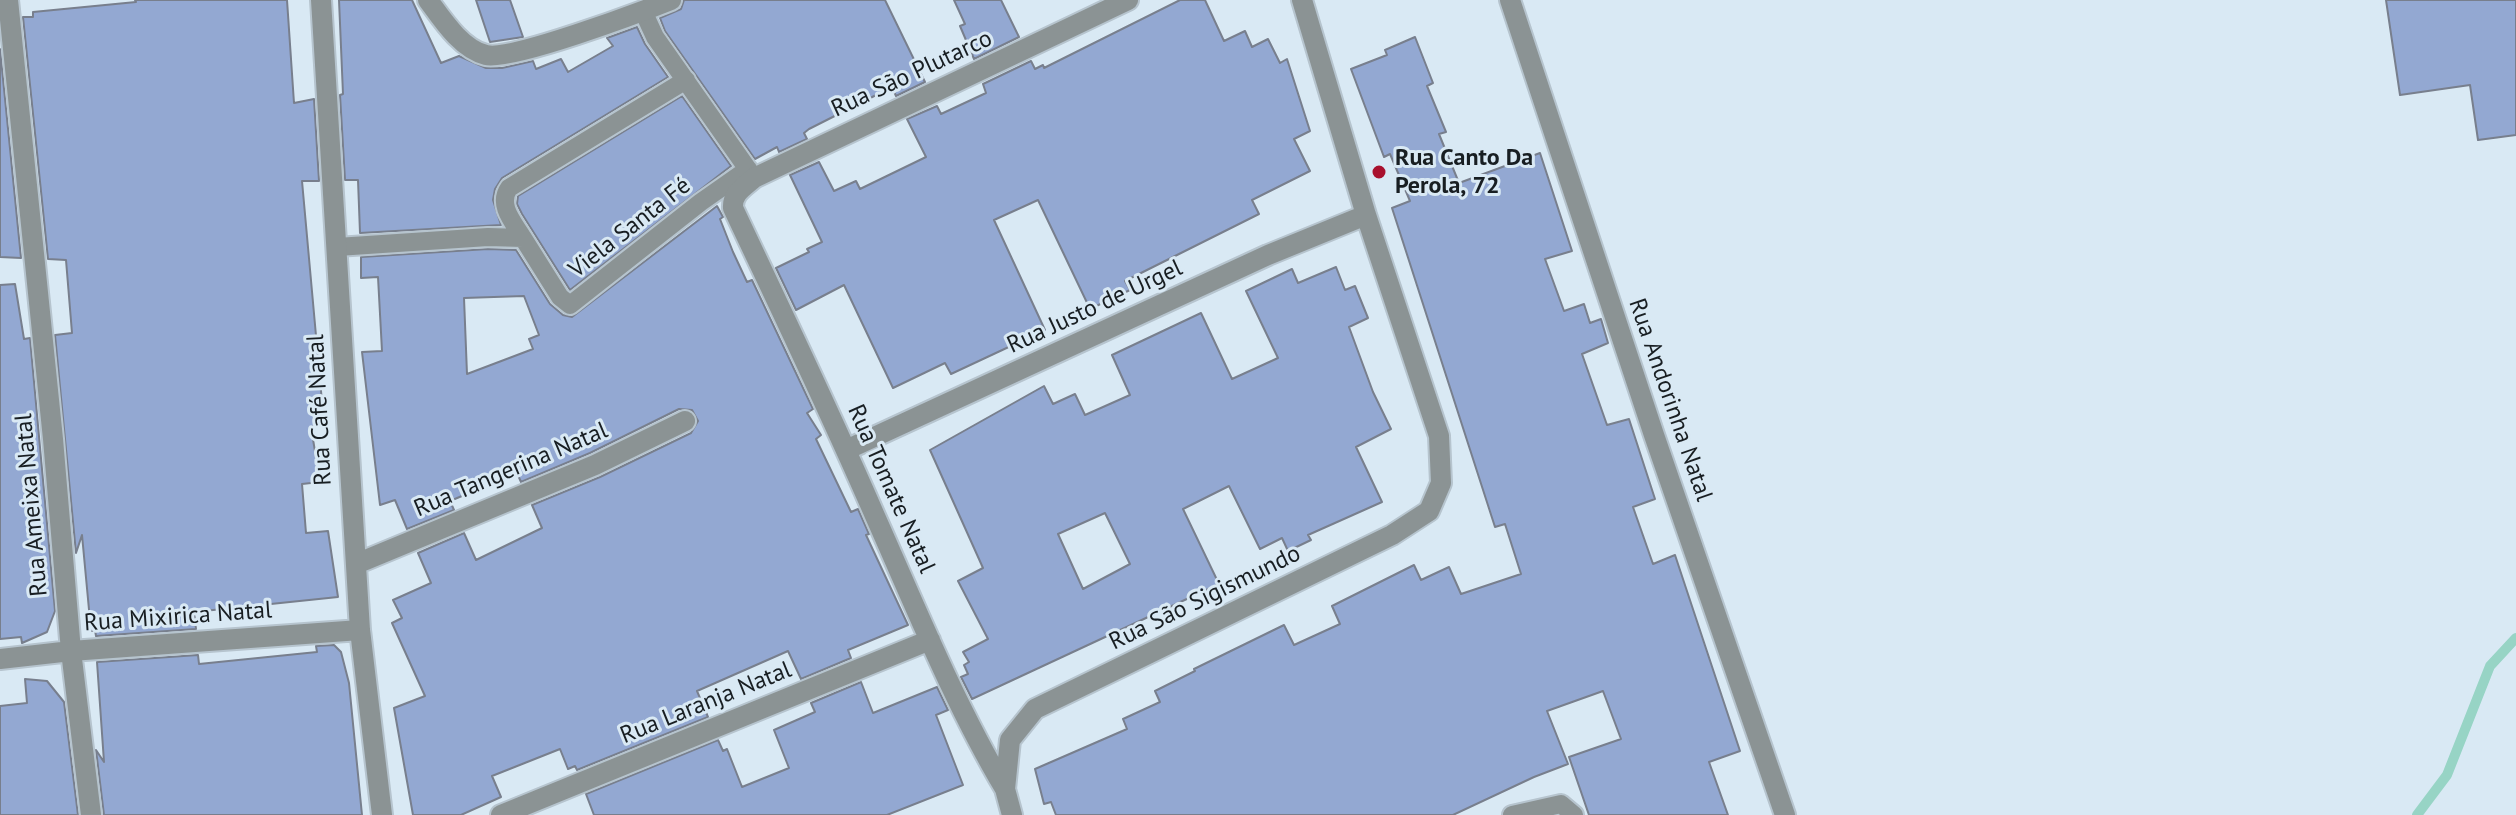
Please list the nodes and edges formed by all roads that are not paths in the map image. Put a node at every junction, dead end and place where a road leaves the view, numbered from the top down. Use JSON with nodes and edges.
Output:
{"nodes":[{"id":1,"x":8,"y":0,"type":"edge"},
{"id":2,"x":321,"y":0,"type":"edge"},
{"id":3,"x":428,"y":0,"type":"edge"},
{"id":4,"x":671,"y":0,"type":"edge"},
{"id":5,"x":1128,"y":0,"type":"edge"},
{"id":6,"x":1302,"y":0,"type":"edge"},
{"id":7,"x":1510,"y":0,"type":"edge"},
{"id":8,"x":643,"y":11,"type":"junction"},
{"id":9,"x":686,"y":80,"type":"junction"},
{"id":10,"x":751,"y":174,"type":"junction"},
{"id":11,"x":733,"y":208,"type":"joint"},
{"id":12,"x":1366,"y":215,"type":"junction"},
{"id":13,"x":523,"y":238,"type":"junction"},
{"id":14,"x":337,"y":247,"type":"junction"},
{"id":15,"x":685,"y":421,"type":"dead end"},
{"id":16,"x":846,"y":450,"type":"junction"},
{"id":17,"x":356,"y":564,"type":"junction"},
{"id":18,"x":360,"y":630,"type":"junction"},
{"id":19,"x":930,"y":640,"type":"junction"},
{"id":20,"x":71,"y":651,"type":"junction"},
{"id":21,"x":0,"y":659,"type":"edge"},
{"id":22,"x":1005,"y":789,"type":"junction"},
{"id":23,"x":91,"y":815,"type":"edge"},
{"id":24,"x":382,"y":815,"type":"edge"},
{"id":25,"x":501,"y":815,"type":"edge"},
{"id":26,"x":1012,"y":815,"type":"edge"},
{"id":27,"x":1512,"y":815,"type":"edge"},
{"id":28,"x":1574,"y":815,"type":"edge"},
{"id":29,"x":1785,"y":815,"type":"edge"}],
"edges":[{"from":1,"to":20,"type":"street","name":"Rua Ameixa Natal"},
{"from":2,"to":14,"type":"street","name":"Rua Café Natal"},
{"from":3,"to":8,"type":"street"},
{"from":4,"to":8,"type":"street"},
{"from":5,"to":10,"type":"street","name":"Rua São Plutarco"},
{"from":6,"to":12,"type":"street","name":"Rua São Sigismundo"},
{"from":7,"to":29,"type":"street","name":"Rua Andorinha Natal"},
{"from":8,"to":9,"type":"lane"},
{"from":9,"to":10,"type":"lane"},
{"from":9,"to":13,"type":"lane","name":"Viela Santa Fé"},
{"from":10,"to":11,"type":"street","name":"Rua São Plutarco"},
{"from":10,"to":13,"type":"lane","name":"Viela Santa Fé"},
{"from":11,"to":16,"type":"street","name":"Rua Tomate Natal"},
{"from":12,"to":16,"type":"street","name":"Rua Justo de Urgel"},
{"from":12,"to":22,"type":"street","name":"Rua São Sigismundo"},
{"from":13,"to":14,"type":"lane"},
{"from":14,"to":17,"type":"street","name":"Rua Café Natal"},
{"from":15,"to":17,"type":"street","name":"Rua Tangerina Natal"},
{"from":16,"to":19,"type":"street","name":"Rua Tomate Natal"},
{"from":17,"to":18,"type":"street","name":"Rua Café Natal"},
{"from":18,"to":20,"type":"street","name":"Rua Mixirica Natal"},
{"from":18,"to":24,"type":"street","name":"Rua Café Natal"},
{"from":19,"to":22,"type":"street","name":"Rua Tomate Natal"},
{"from":19,"to":25,"type":"street","name":"Rua Laranja Natal"},
{"from":20,"to":21,"type":"street","name":"Rua Mixirica Natal"},
{"from":20,"to":23,"type":"street","name":"Rua Ameixa Natal"},
{"from":22,"to":26,"type":"street","name":"Rua São Sigismundo"},
{"from":27,"to":28,"type":"lane"}]}
